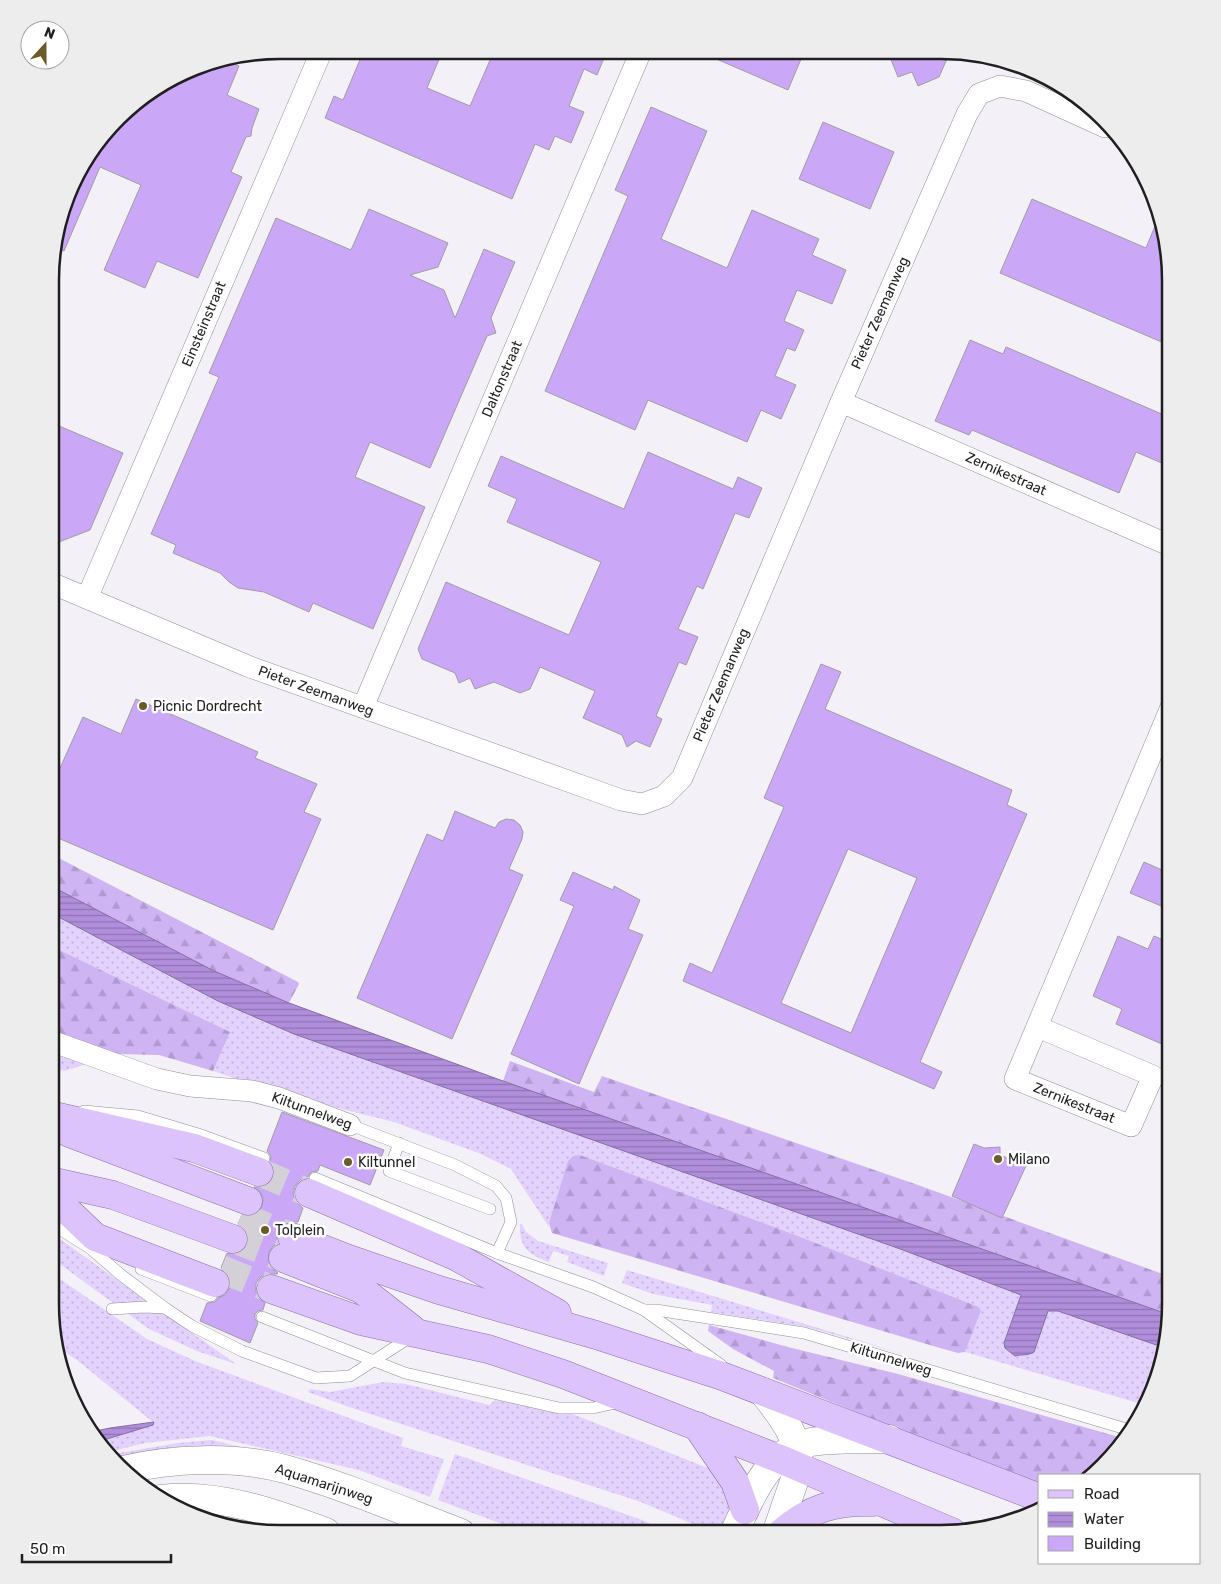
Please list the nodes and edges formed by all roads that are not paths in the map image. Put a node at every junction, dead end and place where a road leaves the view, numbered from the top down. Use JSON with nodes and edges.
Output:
{"nodes":[{"id":1,"x":318,"y":59,"type":"edge"},
{"id":2,"x":638,"y":59,"type":"edge"},
{"id":3,"x":1099,"y":124,"type":"edge"},
{"id":4,"x":841,"y":402,"type":"junction"},
{"id":5,"x":1162,"y":542,"type":"edge"},
{"id":6,"x":59,"y":586,"type":"edge"},
{"id":7,"x":86,"y":598,"type":"junction"},
{"id":8,"x":363,"y":707,"type":"junction"},
{"id":9,"x":1162,"y":729,"type":"edge"},
{"id":10,"x":1038,"y":1027,"type":"junction"},
{"id":11,"x":59,"y":1044,"type":"edge"},
{"id":12,"x":59,"y":1108,"type":"edge"},
{"id":13,"x":59,"y":1117,"type":"edge"},
{"id":14,"x":59,"y":1123,"type":"edge"},
{"id":15,"x":350,"y":1125,"type":"joint"},
{"id":16,"x":59,"y":1131,"type":"edge"},
{"id":17,"x":59,"y":1136,"type":"edge"},
{"id":18,"x":399,"y":1143,"type":"junction"},
{"id":19,"x":59,"y":1185,"type":"edge"},
{"id":20,"x":59,"y":1195,"type":"edge"},
{"id":21,"x":59,"y":1203,"type":"edge"},
{"id":22,"x":490,"y":1209,"type":"dead end"},
{"id":23,"x":237,"y":1227,"type":"junction"},
{"id":24,"x":59,"y":1229,"type":"edge"},
{"id":25,"x":288,"y":1247,"type":"junction"},
{"id":26,"x":91,"y":1249,"type":"junction"},
{"id":27,"x":498,"y":1253,"type":"junction"},
{"id":28,"x":366,"y":1278,"type":"junction"},
{"id":29,"x":164,"y":1308,"type":"junction"},
{"id":30,"x":112,"y":1309,"type":"dead end"},
{"id":31,"x":644,"y":1310,"type":"junction"},
{"id":32,"x":417,"y":1333,"type":"junction"},
{"id":33,"x":596,"y":1335,"type":"junction"},
{"id":34,"x":372,"y":1361,"type":"junction"},
{"id":35,"x":762,"y":1392,"type":"junction"},
{"id":36,"x":631,"y":1400,"type":"junction"},
{"id":37,"x":696,"y":1426,"type":"junction"},
{"id":38,"x":1124,"y":1428,"type":"edge"},
{"id":39,"x":889,"y":1440,"type":"junction"},
{"id":40,"x":792,"y":1457,"type":"junction"},
{"id":41,"x":132,"y":1468,"type":"edge"},
{"id":42,"x":1038,"y":1497,"type":"edge"},
{"id":43,"x":175,"y":1499,"type":"edge"},
{"id":44,"x":882,"y":1502,"type":"junction"},
{"id":45,"x":739,"y":1522,"type":"edge"},
{"id":46,"x":306,"y":1525,"type":"edge"},
{"id":47,"x":439,"y":1525,"type":"edge"},
{"id":48,"x":780,"y":1525,"type":"edge"},
{"id":49,"x":791,"y":1525,"type":"edge"},
{"id":50,"x":936,"y":1525,"type":"edge"}],
"edges":[{"from":1,"to":7,"type":"street","name":"Einsteinstraat"},
{"from":2,"to":8,"type":"street","name":"Daltonstraat"},
{"from":3,"to":4,"type":"street","name":"Pieter Zeemanweg"},
{"from":4,"to":5,"type":"street","name":"Zernikestraat"},
{"from":4,"to":8,"type":"street","name":"Pieter Zeemanweg"},
{"from":6,"to":7,"type":"street","name":"Pieter Zeemanweg"},
{"from":7,"to":8,"type":"street","name":"Pieter Zeemanweg"},
{"from":9,"to":10,"type":"street","name":"Zernikestraat"},
{"from":10,"to":10,"type":"street","name":"Zernikestraat"},
{"from":11,"to":15,"type":"street","name":"Kiltunnelweg"},
{"from":12,"to":23,"type":"lane"},
{"from":13,"to":23,"type":"main road"},
{"from":14,"to":23,"type":"main road"},
{"from":15,"to":18,"type":"lane","name":"Kiltunnelweg"},
{"from":16,"to":23,"type":"main road"},
{"from":17,"to":23,"type":"main road"},
{"from":18,"to":22,"type":"lane"},
{"from":18,"to":27,"type":"lane","name":"Kiltunnelweg"},
{"from":19,"to":23,"type":"main road"},
{"from":20,"to":23,"type":"main road"},
{"from":21,"to":23,"type":"main road"},
{"from":23,"to":26,"type":"lane"},
{"from":24,"to":26,"type":"lane"},
{"from":25,"to":27,"type":"lane","name":"Kiltunnelweg"},
{"from":25,"to":28,"type":"main road","name":"Kiltunnelweg"},
{"from":25,"to":32,"type":"main road","name":"Kiltunnelweg"},
{"from":25,"to":33,"type":"main road","name":"Kiltunnelweg"},
{"from":25,"to":34,"type":"lane"},
{"from":26,"to":29,"type":"lane"},
{"from":27,"to":31,"type":"lane","name":"Kiltunnelweg"},
{"from":28,"to":32,"type":"main road","name":"Kiltunnelweg"},
{"from":28,"to":33,"type":"main road","name":"Kiltunnelweg"},
{"from":29,"to":30,"type":"lane"},
{"from":29,"to":34,"type":"lane"},
{"from":31,"to":35,"type":"lane","name":"Kiltunnelweg"},
{"from":31,"to":38,"type":"lane","name":"Kiltunnelweg"},
{"from":32,"to":34,"type":"lane"},
{"from":32,"to":36,"type":"main road","name":"Kiltunnelweg"},
{"from":33,"to":35,"type":"main road","name":"Kiltunnelweg"},
{"from":34,"to":36,"type":"lane"},
{"from":35,"to":39,"type":"main road","name":"Kiltunnelweg"},
{"from":35,"to":40,"type":"street"},
{"from":36,"to":37,"type":"main road","name":"Kiltunnelweg"},
{"from":37,"to":40,"type":"main road","name":"Kiltunnelweg"},
{"from":37,"to":45,"type":"main road"},
{"from":39,"to":40,"type":"street"},
{"from":39,"to":42,"type":"main road","name":"Kiltunnelweg"},
{"from":40,"to":44,"type":"main road","name":"Kiltunnelweg"},
{"from":40,"to":45,"type":"street"},
{"from":40,"to":48,"type":"street"},
{"from":41,"to":47,"type":"street","name":"Aquamarijnweg"},
{"from":43,"to":46,"type":"street"},
{"from":44,"to":49,"type":"main road"},
{"from":44,"to":50,"type":"main road","name":"Kiltunnelweg"}]}
